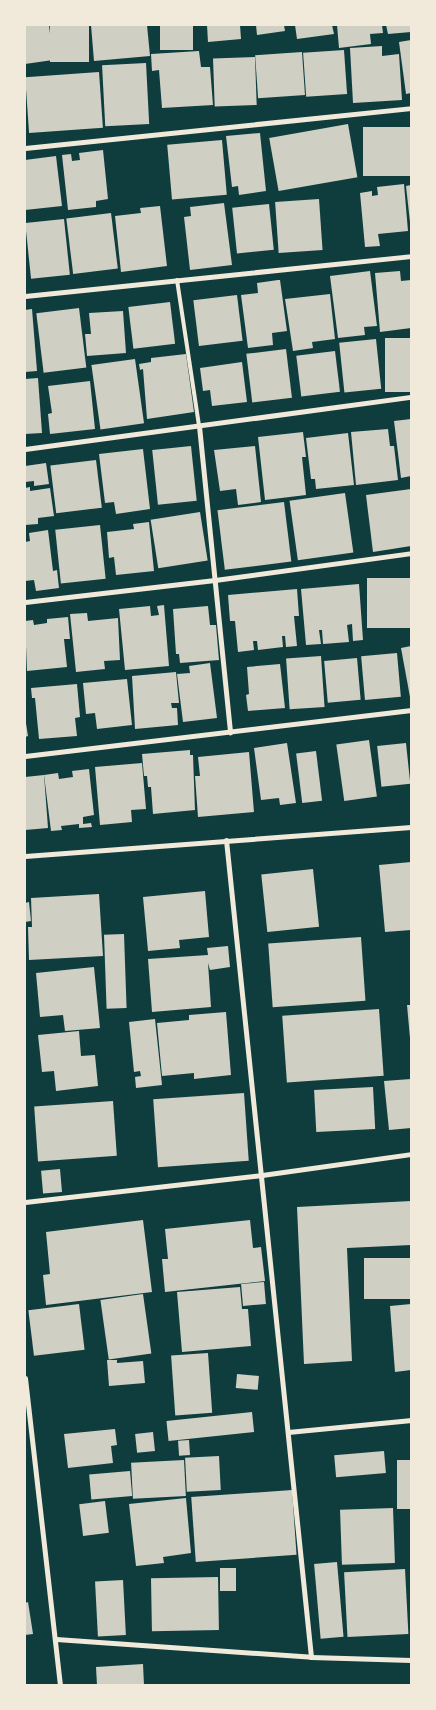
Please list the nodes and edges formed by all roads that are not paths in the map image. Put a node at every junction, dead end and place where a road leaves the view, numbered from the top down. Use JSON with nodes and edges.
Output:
{"nodes":[{"id":1,"x":411,"y":108,"type":"edge"},
{"id":2,"x":25,"y":148,"type":"edge"},
{"id":3,"x":411,"y":256,"type":"edge"},
{"id":4,"x":177,"y":280,"type":"junction"},
{"id":5,"x":25,"y":296,"type":"edge"},
{"id":6,"x":411,"y":397,"type":"edge"},
{"id":7,"x":199,"y":426,"type":"junction"},
{"id":8,"x":25,"y":449,"type":"edge"},
{"id":9,"x":411,"y":553,"type":"edge"},
{"id":10,"x":214,"y":580,"type":"junction"},
{"id":11,"x":25,"y":602,"type":"edge"},
{"id":12,"x":411,"y":710,"type":"edge"},
{"id":13,"x":230,"y":732,"type":"junction"},
{"id":14,"x":25,"y":756,"type":"edge"},
{"id":15,"x":411,"y":827,"type":"edge"},
{"id":16,"x":226,"y":840,"type":"junction"},
{"id":17,"x":25,"y":856,"type":"edge"},
{"id":18,"x":411,"y":1154,"type":"edge"},
{"id":19,"x":262,"y":1175,"type":"junction"},
{"id":20,"x":25,"y":1202,"type":"edge"},
{"id":21,"x":25,"y":1378,"type":"edge"},
{"id":22,"x":411,"y":1420,"type":"edge"},
{"id":23,"x":288,"y":1432,"type":"junction"},
{"id":24,"x":56,"y":1638,"type":"junction"},
{"id":25,"x":311,"y":1657,"type":"junction"},
{"id":26,"x":411,"y":1660,"type":"edge"},
{"id":27,"x":60,"y":1685,"type":"edge"}],
"edges":[{"from":1,"to":2,"type":"street"},
{"from":3,"to":4,"type":"street"},
{"from":4,"to":5,"type":"street"},
{"from":4,"to":7,"type":"lane"},
{"from":6,"to":7,"type":"street"},
{"from":7,"to":8,"type":"street"},
{"from":7,"to":10,"type":"street"},
{"from":9,"to":10,"type":"street"},
{"from":10,"to":11,"type":"street"},
{"from":10,"to":13,"type":"street"},
{"from":12,"to":13,"type":"street"},
{"from":13,"to":14,"type":"street"},
{"from":15,"to":16,"type":"street"},
{"from":16,"to":17,"type":"street"},
{"from":16,"to":19,"type":"street"},
{"from":18,"to":19,"type":"street"},
{"from":19,"to":20,"type":"street"},
{"from":19,"to":23,"type":"street"},
{"from":21,"to":24,"type":"street"},
{"from":22,"to":23,"type":"street"},
{"from":23,"to":25,"type":"street"},
{"from":24,"to":25,"type":"street"},
{"from":24,"to":27,"type":"street"},
{"from":25,"to":26,"type":"street"}]}
